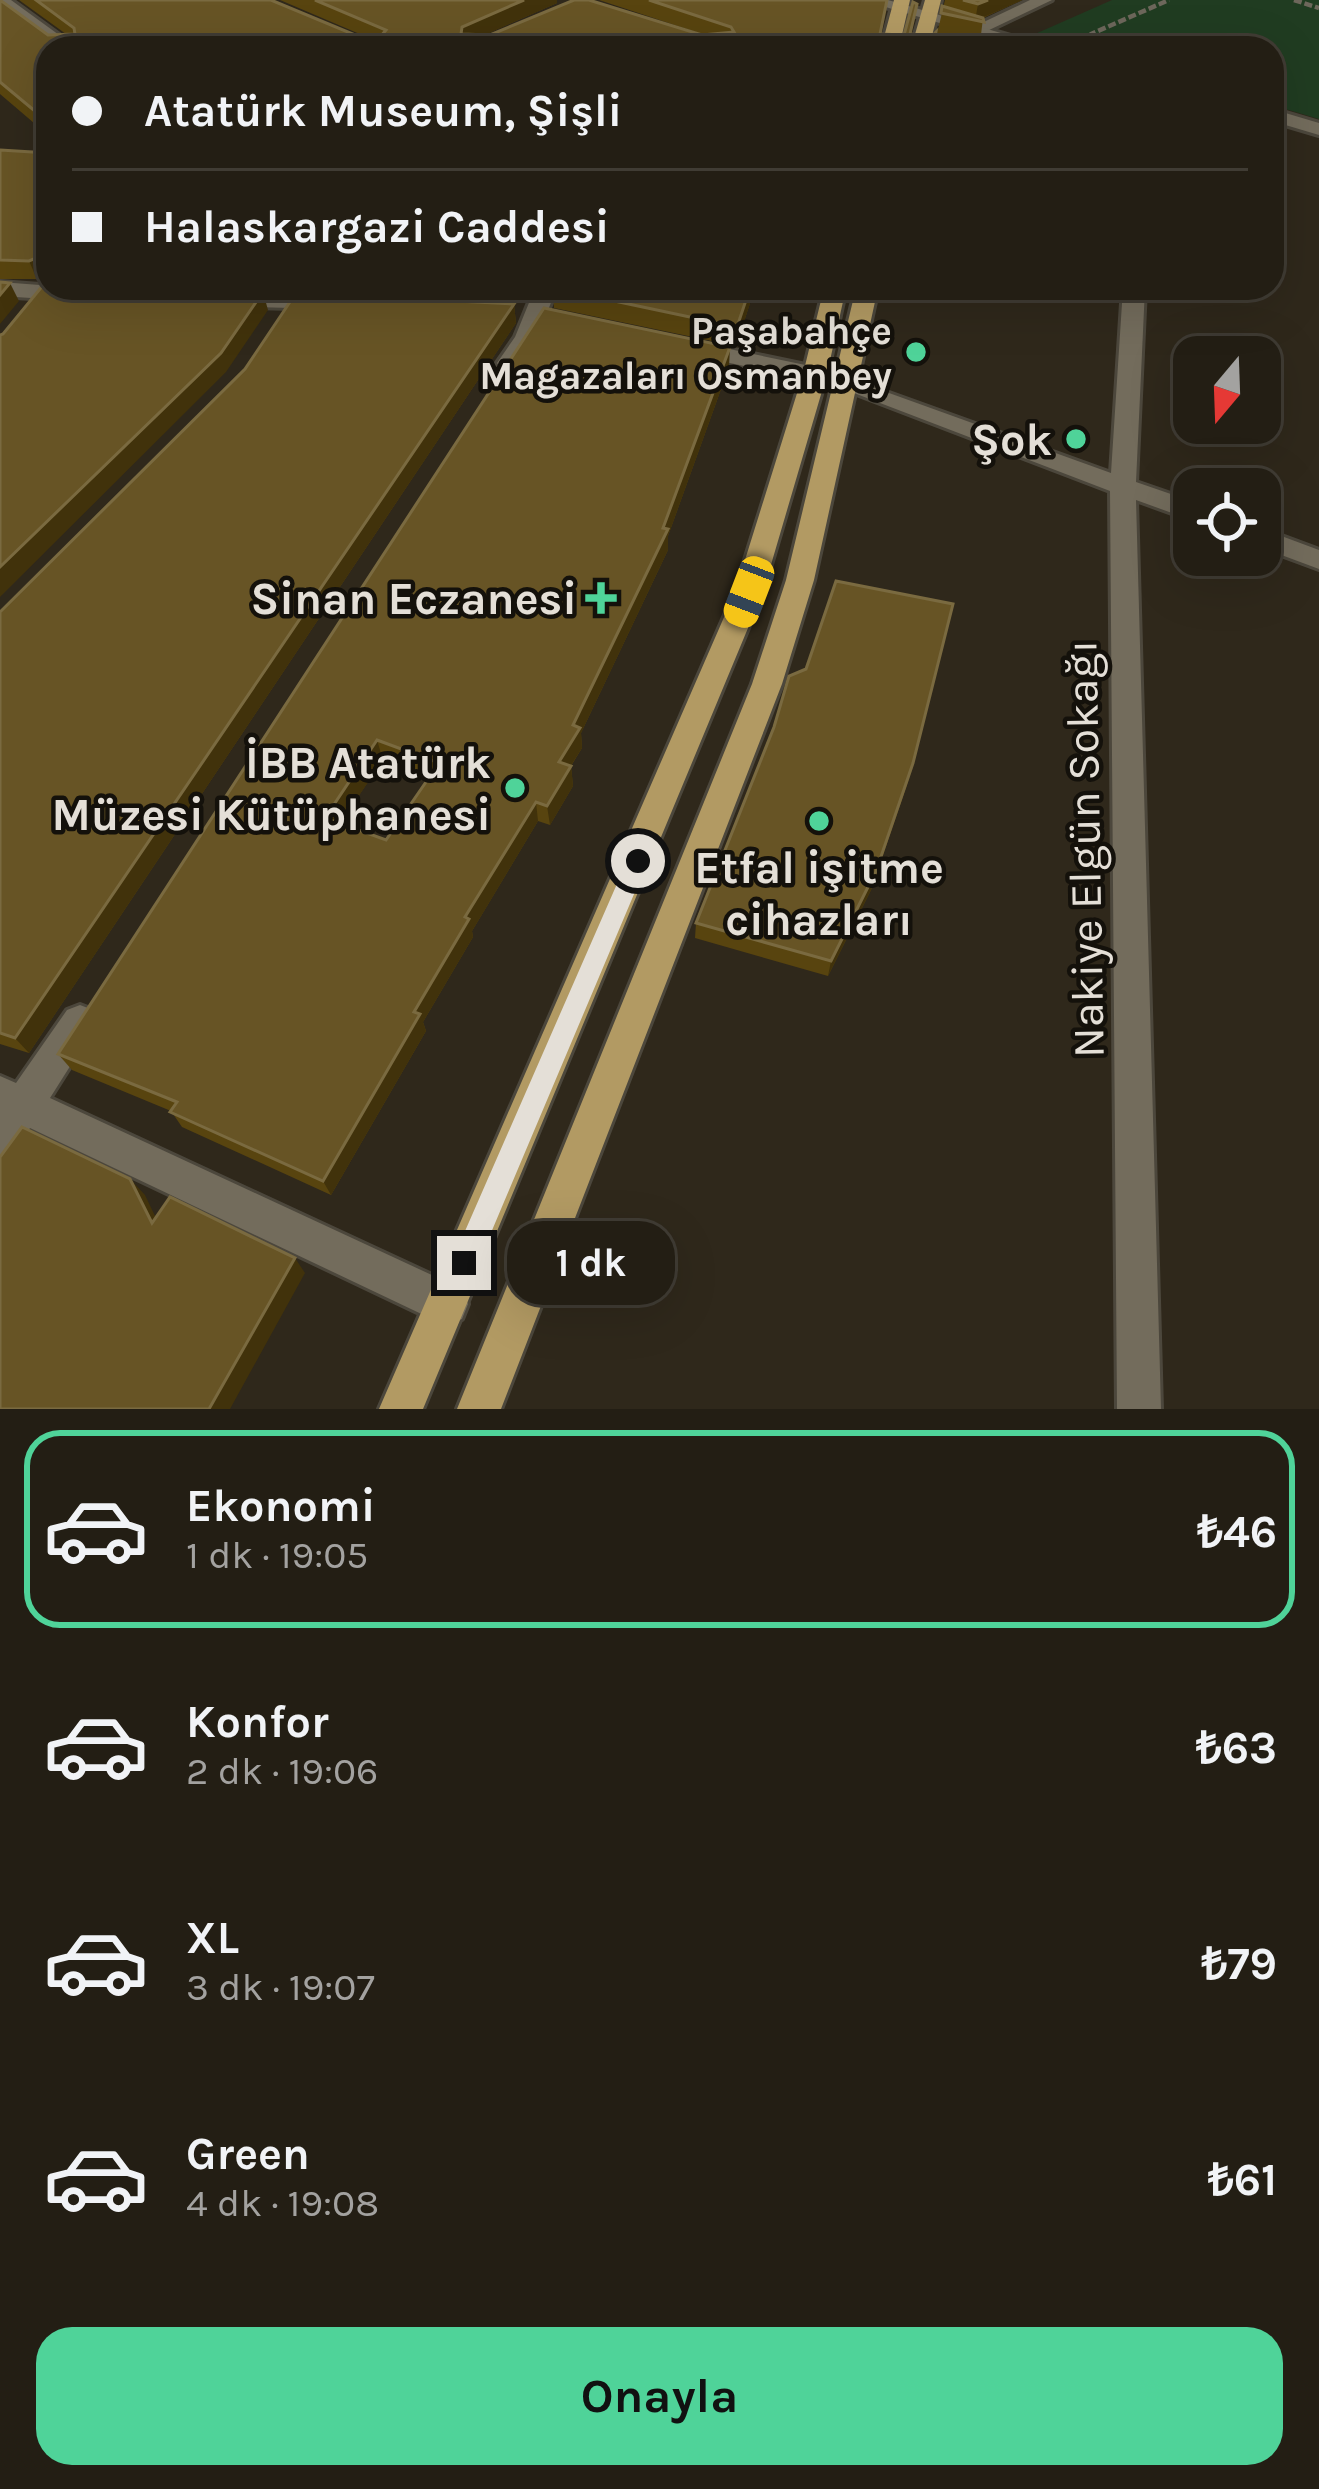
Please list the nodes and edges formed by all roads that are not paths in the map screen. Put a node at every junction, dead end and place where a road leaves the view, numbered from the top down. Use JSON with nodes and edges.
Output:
{"nodes":[{"id":1,"x":1,"y":0,"type":"edge"},
{"id":2,"x":869,"y":0,"type":"edge"},
{"id":3,"x":1044,"y":0,"type":"edge"},
{"id":4,"x":901,"y":4,"type":"edge"},
{"id":5,"x":932,"y":8,"type":"edge"},
{"id":6,"x":979,"y":28,"type":"junction"},
{"id":7,"x":51,"y":36,"type":"edge"},
{"id":8,"x":893,"y":36,"type":"edge"},
{"id":9,"x":1005,"y":36,"type":"edge"},
{"id":10,"x":1284,"y":119,"type":"edge"},
{"id":11,"x":1319,"y":129,"type":"edge"},
{"id":12,"x":0,"y":289,"type":"edge"},
{"id":13,"x":36,"y":295,"type":"edge"},
{"id":14,"x":215,"y":300,"type":"edge"},
{"id":15,"x":834,"y":300,"type":"edge"},
{"id":16,"x":862,"y":300,"type":"edge"},
{"id":17,"x":1133,"y":300,"type":"edge"},
{"id":18,"x":289,"y":305,"type":"edge"},
{"id":19,"x":355,"y":307,"type":"edge"},
{"id":20,"x":530,"y":310,"type":"edge"},
{"id":21,"x":675,"y":344,"type":"edge"},
{"id":22,"x":830,"y":380,"type":"junction"},
{"id":23,"x":488,"y":396,"type":"edge"},
{"id":24,"x":1123,"y":485,"type":"junction"},
{"id":25,"x":1173,"y":504,"type":"edge"},
{"id":26,"x":1281,"y":546,"type":"edge"},
{"id":27,"x":1319,"y":560,"type":"edge"},
{"id":28,"x":102,"y":988,"type":"edge"},
{"id":29,"x":12,"y":1100,"type":"edge"},
{"id":30,"x":0,"y":1139,"type":"edge"},
{"id":31,"x":447,"y":1304,"type":"junction"},
{"id":32,"x":401,"y":1409,"type":"edge"},
{"id":33,"x":479,"y":1409,"type":"edge"},
{"id":34,"x":1139,"y":1409,"type":"edge"}],
"edges":[{"from":1,"to":7,"type":"street"},
{"from":2,"to":4,"type":"street"},
{"from":3,"to":6,"type":"street"},
{"from":4,"to":5,"type":"street"},
{"from":4,"to":8,"type":"main road"},
{"from":5,"to":6,"type":"street"},
{"from":6,"to":9,"type":"street"},
{"from":10,"to":11,"type":"street"},
{"from":12,"to":13,"type":"street"},
{"from":14,"to":18,"type":"street"},
{"from":15,"to":22,"type":"main road"},
{"from":16,"to":22,"type":"main road"},
{"from":17,"to":24,"type":"street","name":"Nakiye Elgün Sokağı"},
{"from":18,"to":19,"type":"street"},
{"from":20,"to":23,"type":"street"},
{"from":21,"to":22,"type":"street"},
{"from":22,"to":24,"type":"street"},
{"from":22,"to":31,"type":"main road"},
{"from":22,"to":33,"type":"main road"},
{"from":24,"to":25,"type":"street"},
{"from":24,"to":34,"type":"street","name":"Nakiye Elgün Sokağı"},
{"from":26,"to":27,"type":"street"},
{"from":28,"to":29,"type":"street"},
{"from":29,"to":30,"type":"street"},
{"from":29,"to":31,"type":"street"},
{"from":31,"to":32,"type":"main road"}]}
